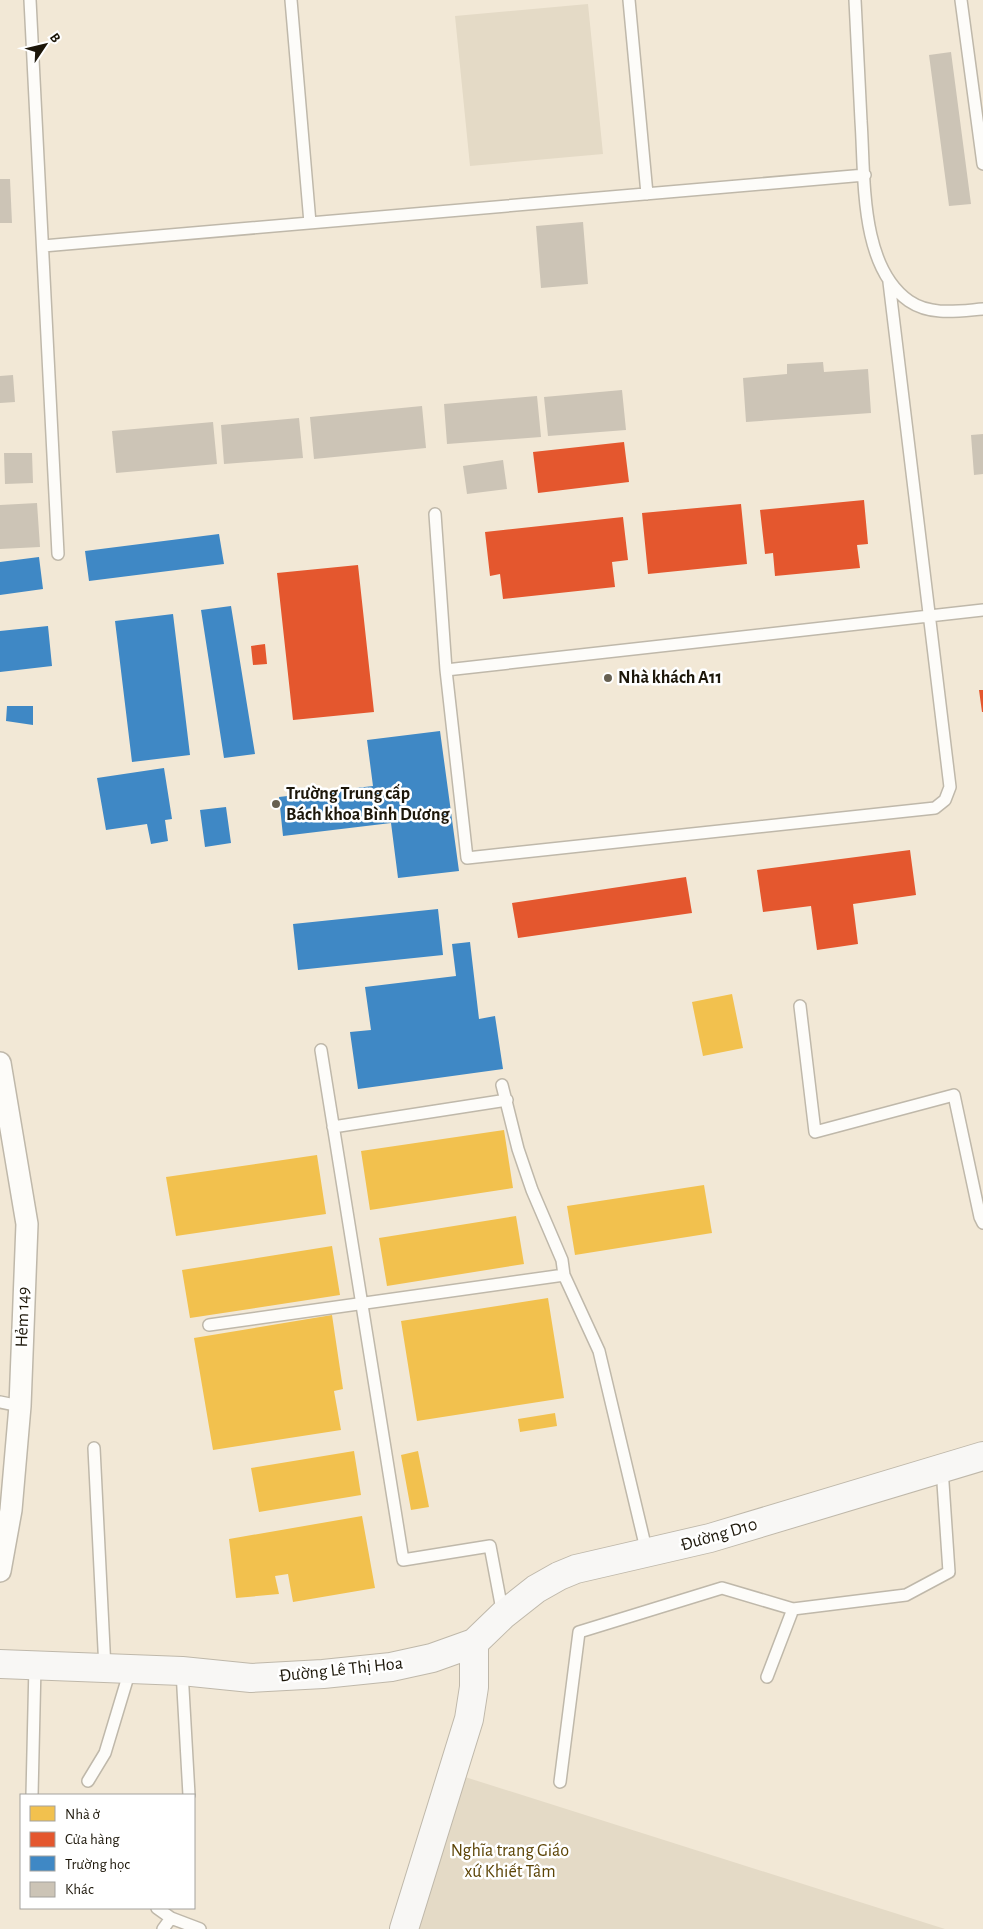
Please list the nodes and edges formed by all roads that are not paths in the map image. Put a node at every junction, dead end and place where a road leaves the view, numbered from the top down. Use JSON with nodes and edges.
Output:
{"nodes":[{"id":1,"x":30,"y":0,"type":"edge"},
{"id":2,"x":291,"y":0,"type":"edge"},
{"id":3,"x":629,"y":0,"type":"edge"},
{"id":4,"x":854,"y":0,"type":"edge"},
{"id":5,"x":962,"y":0,"type":"edge"},
{"id":6,"x":983,"y":164,"type":"edge"},
{"id":7,"x":864,"y":175,"type":"junction"},
{"id":8,"x":647,"y":194,"type":"junction"},
{"id":9,"x":310,"y":223,"type":"junction"},
{"id":10,"x":43,"y":246,"type":"junction"},
{"id":11,"x":890,"y":282,"type":"junction"},
{"id":12,"x":983,"y":309,"type":"edge"},
{"id":13,"x":436,"y":514,"type":"dead end"},
{"id":14,"x":58,"y":554,"type":"dead end"},
{"id":15,"x":983,"y":610,"type":"edge"},
{"id":16,"x":930,"y":616,"type":"junction"},
{"id":17,"x":446,"y":670,"type":"junction"},
{"id":18,"x":800,"y":1006,"type":"dead end"},
{"id":19,"x":321,"y":1050,"type":"dead end"},
{"id":20,"x":0,"y":1063,"type":"edge"},
{"id":21,"x":502,"y":1085,"type":"dead end"},
{"id":22,"x":507,"y":1100,"type":"junction"},
{"id":23,"x":333,"y":1127,"type":"junction"},
{"id":24,"x":982,"y":1219,"type":"edge"},
{"id":25,"x":564,"y":1275,"type":"junction"},
{"id":26,"x":362,"y":1303,"type":"junction"},
{"id":27,"x":209,"y":1325,"type":"dead end"},
{"id":28,"x":10,"y":1404,"type":"edge"},
{"id":29,"x":94,"y":1448,"type":"dead end"},
{"id":30,"x":983,"y":1456,"type":"edge"},
{"id":31,"x":942,"y":1468,"type":"junction"},
{"id":32,"x":647,"y":1554,"type":"junction"},
{"id":33,"x":0,"y":1571,"type":"edge"},
{"id":34,"x":792,"y":1609,"type":"junction"},
{"id":35,"x":503,"y":1615,"type":"junction"},
{"id":36,"x":474,"y":1643,"type":"junction"},
{"id":37,"x":0,"y":1664,"type":"edge"},
{"id":38,"x":35,"y":1665,"type":"junction"},
{"id":39,"x":117,"y":1669,"type":"junction"},
{"id":40,"x":182,"y":1671,"type":"junction"},
{"id":41,"x":767,"y":1677,"type":"dead end"},
{"id":42,"x":88,"y":1781,"type":"dead end"},
{"id":43,"x":560,"y":1782,"type":"dead end"},
{"id":44,"x":32,"y":1794,"type":"edge"},
{"id":45,"x":189,"y":1794,"type":"edge"},
{"id":46,"x":158,"y":1909,"type":"edge"},
{"id":47,"x":171,"y":1918,"type":"junction"},
{"id":48,"x":163,"y":1929,"type":"edge"},
{"id":49,"x":200,"y":1929,"type":"edge"},
{"id":50,"x":404,"y":1929,"type":"edge"}],
"edges":[{"from":1,"to":10,"type":"lane"},
{"from":2,"to":9,"type":"lane"},
{"from":3,"to":8,"type":"lane"},
{"from":4,"to":7,"type":"lane"},
{"from":5,"to":6,"type":"lane"},
{"from":7,"to":8,"type":"lane"},
{"from":7,"to":11,"type":"lane"},
{"from":8,"to":9,"type":"lane"},
{"from":9,"to":10,"type":"lane"},
{"from":10,"to":14,"type":"lane"},
{"from":11,"to":12,"type":"lane"},
{"from":11,"to":16,"type":"lane"},
{"from":13,"to":17,"type":"lane"},
{"from":15,"to":16,"type":"lane"},
{"from":16,"to":17,"type":"lane"},
{"from":16,"to":17,"type":"lane"},
{"from":18,"to":24,"type":"lane"},
{"from":19,"to":23,"type":"lane"},
{"from":20,"to":28,"type":"street","name":"Hẻm 149"},
{"from":21,"to":22,"type":"lane"},
{"from":22,"to":23,"type":"lane"},
{"from":22,"to":25,"type":"lane"},
{"from":23,"to":26,"type":"lane"},
{"from":25,"to":26,"type":"lane"},
{"from":25,"to":32,"type":"lane"},
{"from":26,"to":27,"type":"lane"},
{"from":26,"to":35,"type":"lane"},
{"from":28,"to":33,"type":"street","name":"Hẻm 149"},
{"from":29,"to":39,"type":"lane"},
{"from":30,"to":31,"type":"street","name":"Đường D10"},
{"from":31,"to":32,"type":"street","name":"Đường D10"},
{"from":31,"to":34,"type":"lane"},
{"from":32,"to":35,"type":"street","name":"Đường D10"},
{"from":34,"to":41,"type":"lane"},
{"from":34,"to":43,"type":"lane"},
{"from":35,"to":36,"type":"street","name":"Đường D10"},
{"from":36,"to":40,"type":"street","name":"Đường Lê Thị Hoa"},
{"from":36,"to":50,"type":"street"},
{"from":37,"to":38,"type":"street","name":"Đường Lê Thị Hoa"},
{"from":38,"to":39,"type":"street","name":"Đường Lê Thị Hoa"},
{"from":38,"to":44,"type":"lane"},
{"from":39,"to":40,"type":"street","name":"Đường Lê Thị Hoa"},
{"from":39,"to":42,"type":"lane"},
{"from":40,"to":45,"type":"lane"},
{"from":46,"to":47,"type":"lane"},
{"from":47,"to":48,"type":"lane"},
{"from":47,"to":49,"type":"lane"}]}
